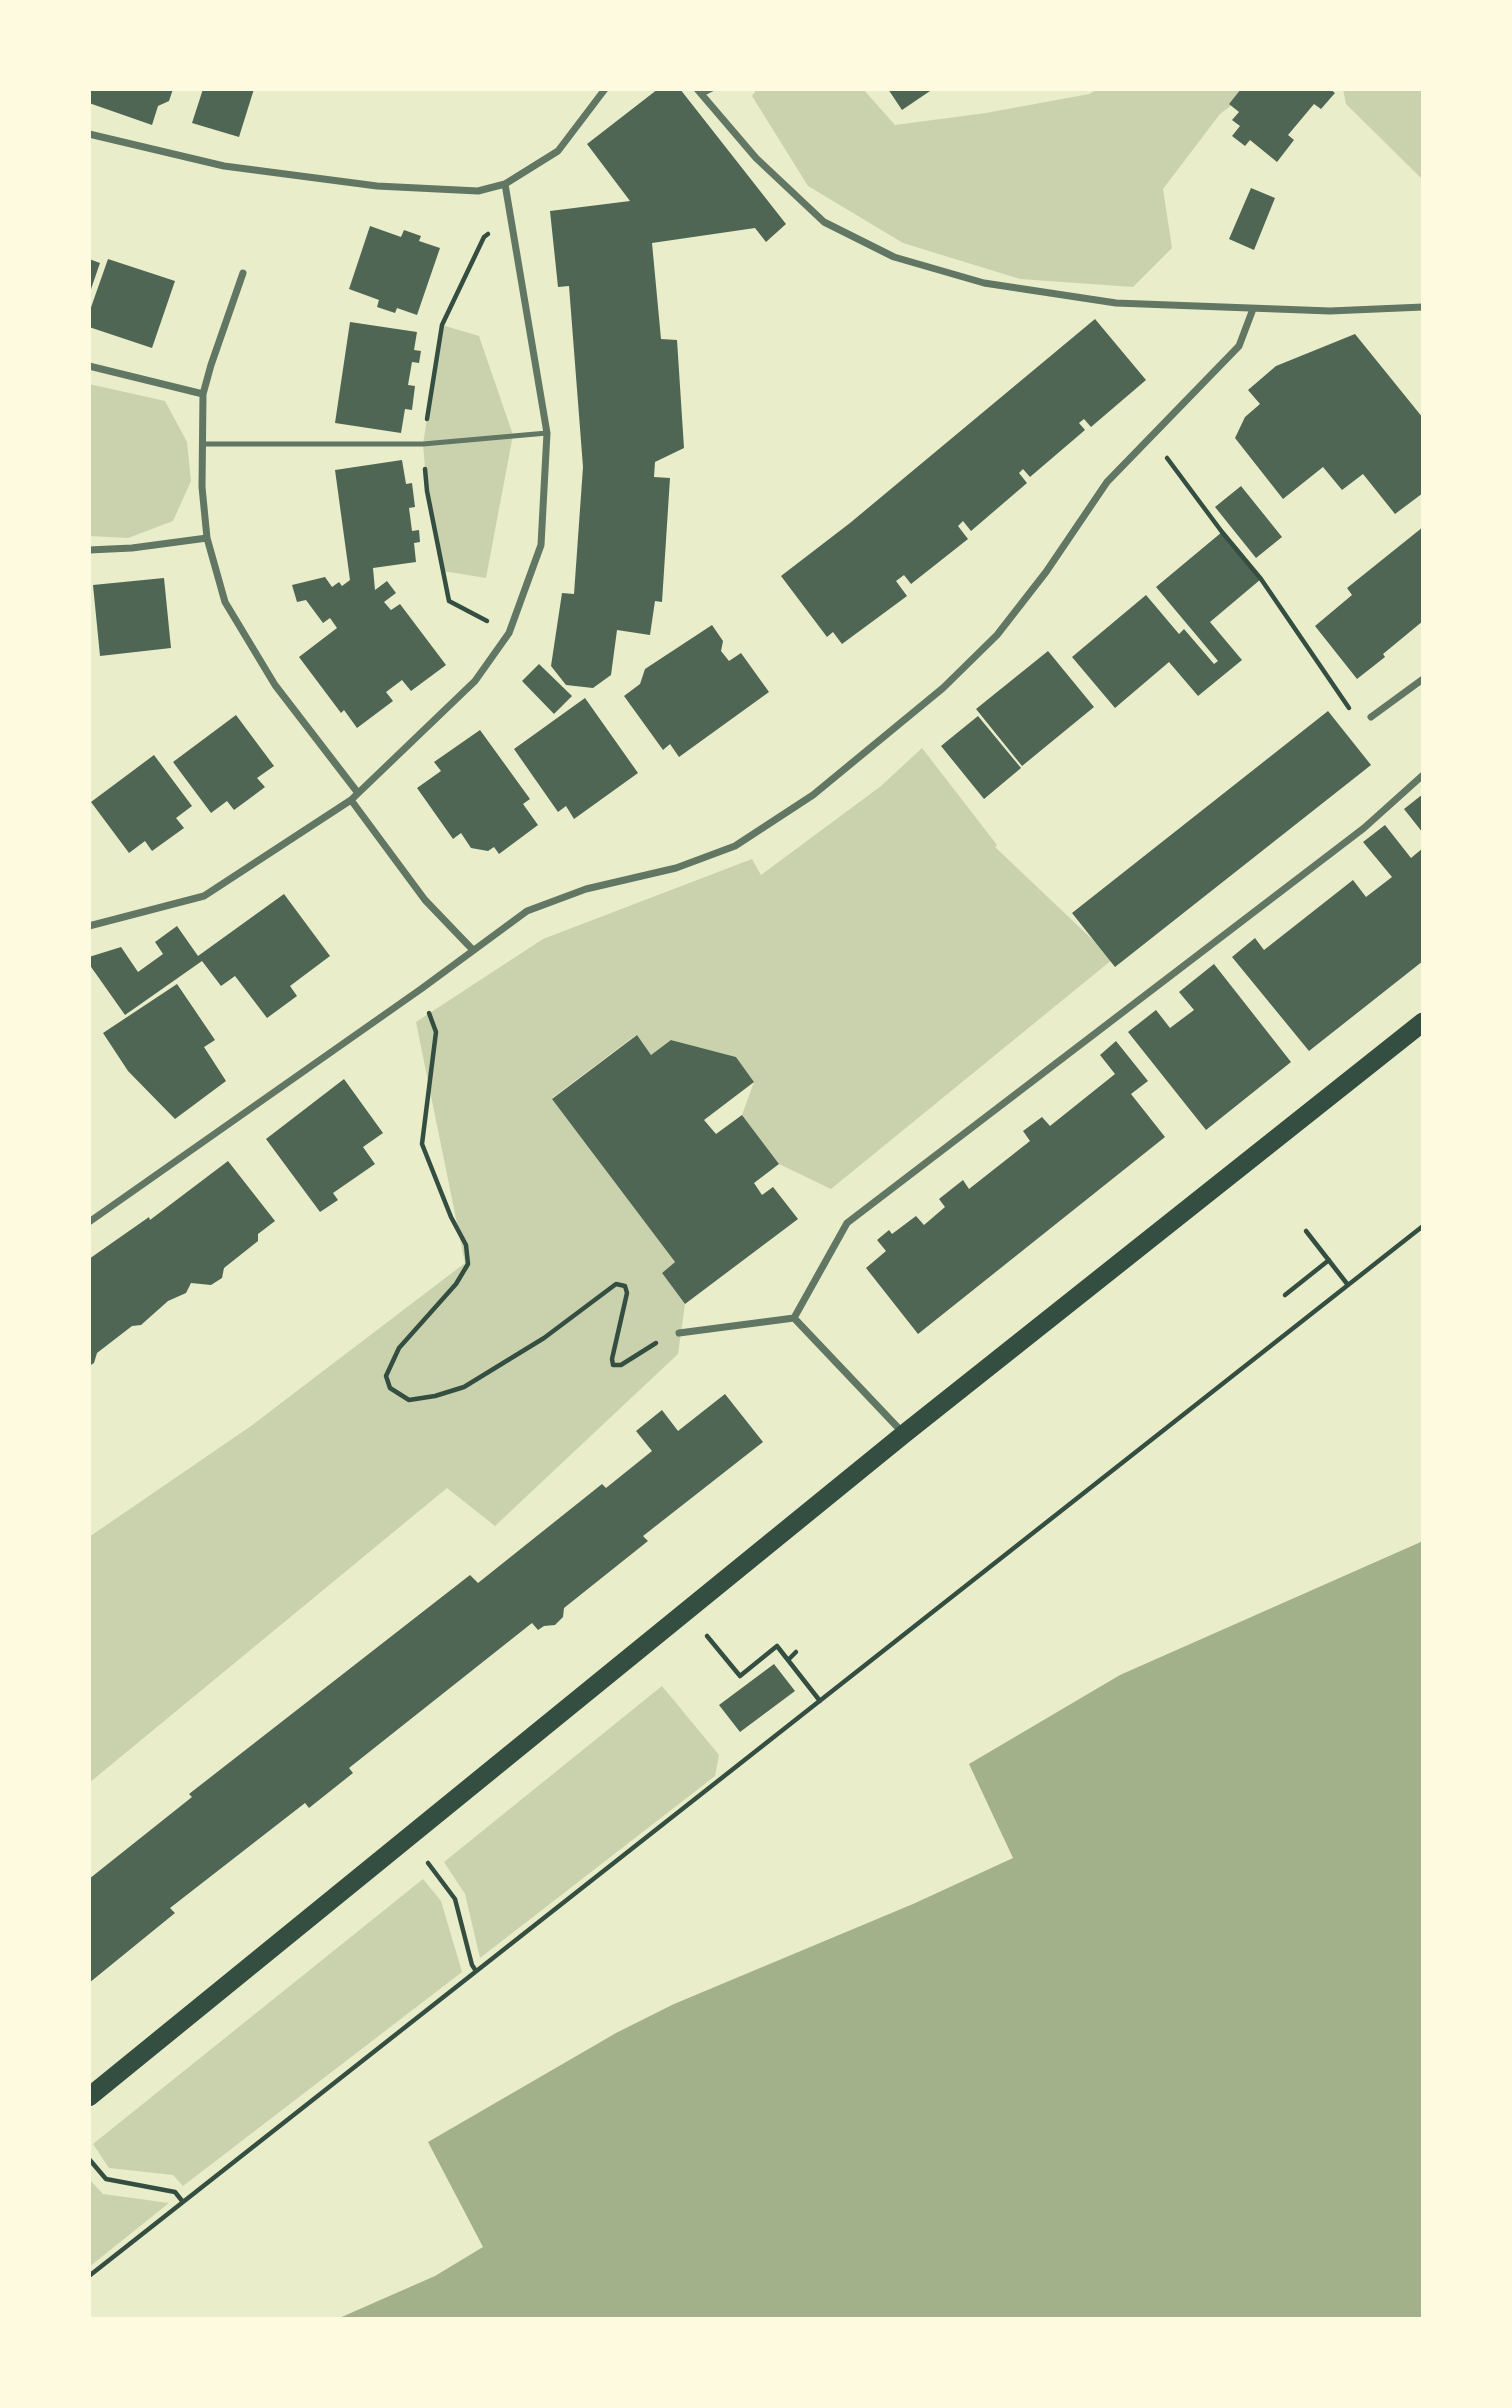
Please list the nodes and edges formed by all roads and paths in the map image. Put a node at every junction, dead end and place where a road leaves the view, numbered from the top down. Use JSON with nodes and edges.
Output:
{"nodes":[{"id":1,"x":605,"y":89,"type":"edge"},
{"id":2,"x":712,"y":89,"type":"edge"},
{"id":3,"x":699,"y":92,"type":"edge"},
{"id":4,"x":89,"y":134,"type":"edge"},
{"id":5,"x":505,"y":184,"type":"junction"},
{"id":6,"x":243,"y":273,"type":"dead end"},
{"id":7,"x":1423,"y":307,"type":"edge"},
{"id":8,"x":1253,"y":309,"type":"junction"},
{"id":9,"x":89,"y":366,"type":"edge"},
{"id":10,"x":203,"y":394,"type":"junction"},
{"id":11,"x":547,"y":433,"type":"junction"},
{"id":12,"x":1151,"y":437,"type":"junction"},
{"id":13,"x":202,"y":444,"type":"junction"},
{"id":14,"x":206,"y":538,"type":"junction"},
{"id":15,"x":89,"y":550,"type":"edge"},
{"id":16,"x":1423,"y":679,"type":"edge"},
{"id":17,"x":1371,"y":717,"type":"joint"},
{"id":18,"x":1423,"y":775,"type":"edge"},
{"id":19,"x":358,"y":793,"type":"junction"},
{"id":20,"x":351,"y":800,"type":"junction"},
{"id":21,"x":89,"y":926,"type":"edge"},
{"id":22,"x":472,"y":949,"type":"junction"},
{"id":23,"x":421,"y":989,"type":"junction"},
{"id":24,"x":1423,"y":1022,"type":"edge"},
{"id":25,"x":89,"y":1222,"type":"edge"},
{"id":26,"x":1423,"y":1226,"type":"edge"},
{"id":27,"x":1306,"y":1231,"type":"dead end"},
{"id":28,"x":1329,"y":1260,"type":"junction"},
{"id":29,"x":1348,"y":1285,"type":"junction"},
{"id":30,"x":1285,"y":1295,"type":"dead end"},
{"id":31,"x":794,"y":1318,"type":"junction"},
{"id":32,"x":679,"y":1333,"type":"joint"},
{"id":33,"x":904,"y":1434,"type":"junction"},
{"id":34,"x":687,"y":1611,"type":"junction"},
{"id":35,"x":796,"y":1653,"type":"dead end"},
{"id":36,"x":788,"y":1660,"type":"junction"},
{"id":37,"x":820,"y":1701,"type":"junction"},
{"id":38,"x":408,"y":1837,"type":"junction"},
{"id":39,"x":476,"y":1971,"type":"junction"},
{"id":40,"x":89,"y":2096,"type":"edge"},
{"id":41,"x":89,"y":2158,"type":"edge"},
{"id":42,"x":183,"y":2202,"type":"junction"},
{"id":43,"x":89,"y":2276,"type":"edge"}],
"edges":[{"from":1,"to":5,"type":"street"},
{"from":2,"to":3,"type":"lane"},
{"from":3,"to":8,"type":"street"},
{"from":4,"to":5,"type":"street"},
{"from":5,"to":11,"type":"street"},
{"from":6,"to":10,"type":"street"},
{"from":7,"to":8,"type":"street"},
{"from":8,"to":12,"type":"street"},
{"from":9,"to":10,"type":"street"},
{"from":10,"to":13,"type":"street"},
{"from":11,"to":13,"type":"lane"},
{"from":11,"to":19,"type":"street"},
{"from":12,"to":17,"type":"path"},
{"from":12,"to":22,"type":"street"},
{"from":13,"to":14,"type":"street"},
{"from":14,"to":15,"type":"street"},
{"from":14,"to":19,"type":"street"},
{"from":16,"to":17,"type":"street"},
{"from":18,"to":31,"type":"street"},
{"from":19,"to":20,"type":"street"},
{"from":20,"to":21,"type":"street"},
{"from":20,"to":22,"type":"street"},
{"from":22,"to":23,"type":"street"},
{"from":23,"to":25,"type":"street"},
{"from":23,"to":32,"type":"path"},
{"from":24,"to":33,"type":"highway"},
{"from":26,"to":29,"type":"path"},
{"from":27,"to":28,"type":"path"},
{"from":28,"to":29,"type":"path"},
{"from":28,"to":30,"type":"path"},
{"from":29,"to":37,"type":"path"},
{"from":31,"to":32,"type":"street"},
{"from":31,"to":33,"type":"street"},
{"from":33,"to":34,"type":"highway"},
{"from":34,"to":36,"type":"path"},
{"from":34,"to":38,"type":"highway"},
{"from":35,"to":36,"type":"path"},
{"from":36,"to":37,"type":"path"},
{"from":37,"to":39,"type":"path"},
{"from":38,"to":39,"type":"path"},
{"from":38,"to":40,"type":"highway"},
{"from":39,"to":42,"type":"path"},
{"from":41,"to":42,"type":"path"},
{"from":42,"to":43,"type":"path"}]}
